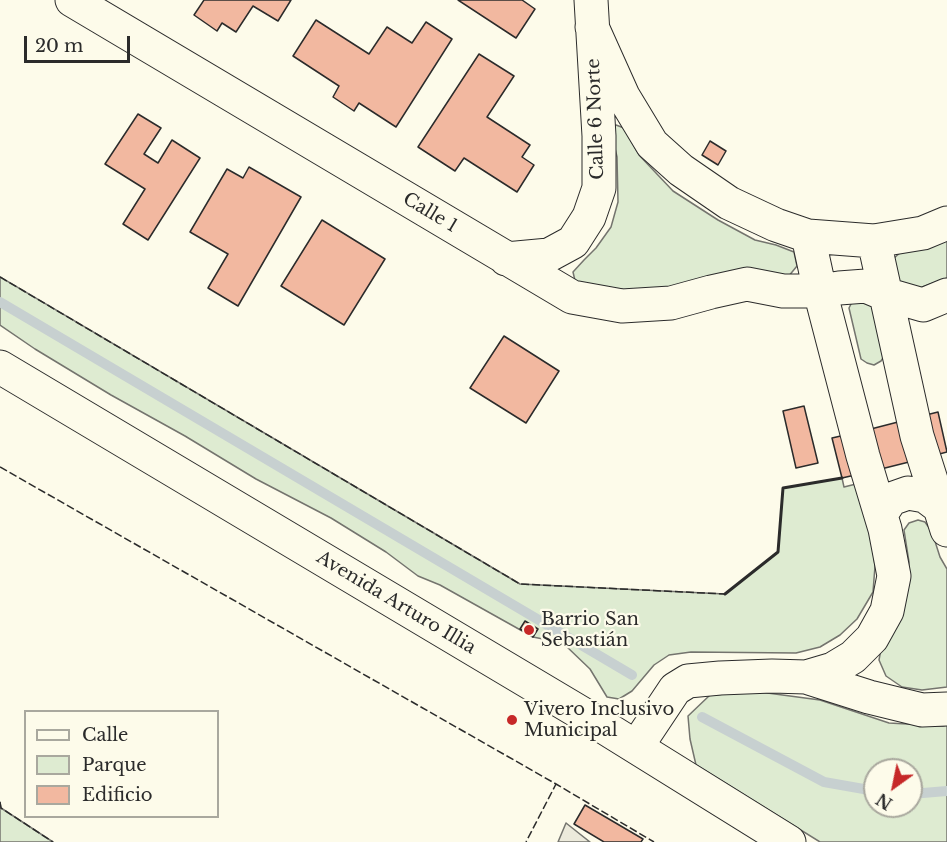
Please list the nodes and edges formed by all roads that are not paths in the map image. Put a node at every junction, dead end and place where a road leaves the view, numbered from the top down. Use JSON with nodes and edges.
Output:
{"nodes":[{"id":1,"x":72,"y":0,"type":"edge"},
{"id":2,"x":592,"y":14,"type":"edge"},
{"id":3,"x":947,"y":223,"type":"edge"},
{"id":4,"x":808,"y":236,"type":"junction"},
{"id":5,"x":874,"y":241,"type":"junction"},
{"id":6,"x":506,"y":258,"type":"junction"},
{"id":7,"x":820,"y":291,"type":"junction"},
{"id":8,"x":885,"y":294,"type":"junction"},
{"id":9,"x":947,"y":295,"type":"edge"},
{"id":10,"x":0,"y":367,"type":"edge"},
{"id":11,"x":881,"y":514,"type":"junction"},
{"id":12,"x":944,"y":519,"type":"edge"},
{"id":13,"x":872,"y":638,"type":"junction"},
{"id":14,"x":806,"y":677,"type":"junction"},
{"id":15,"x":895,"y":704,"type":"junction"},
{"id":16,"x":947,"y":709,"type":"edge"},
{"id":17,"x":637,"y":746,"type":"junction"},
{"id":18,"x":789,"y":842,"type":"edge"}],
"edges":[{"from":1,"to":6,"type":"street","name":"Calle 1"},
{"from":2,"to":4,"type":"street","name":"Calle 6 Norte"},
{"from":2,"to":6,"type":"street","name":"Calle 6 Norte"},
{"from":3,"to":5,"type":"street","name":"Calle 6 Norte"},
{"from":4,"to":5,"type":"street","name":"Calle 6 Norte"},
{"from":4,"to":7,"type":"street"},
{"from":5,"to":8,"type":"street"},
{"from":6,"to":7,"type":"street","name":"Calle 1"},
{"from":7,"to":8,"type":"street","name":"Calle 1"},
{"from":7,"to":11,"type":"street"},
{"from":8,"to":9,"type":"street","name":"Calle 1"},
{"from":8,"to":12,"type":"street"},
{"from":10,"to":17,"type":"street","name":"Avenida Arturo Illia"},
{"from":11,"to":12,"type":"street"},
{"from":11,"to":13,"type":"street"},
{"from":13,"to":14,"type":"street"},
{"from":13,"to":15,"type":"street"},
{"from":14,"to":15,"type":"street"},
{"from":14,"to":17,"type":"street"},
{"from":15,"to":16,"type":"street"},
{"from":17,"to":18,"type":"street","name":"Avenida Arturo Illia"}]}
